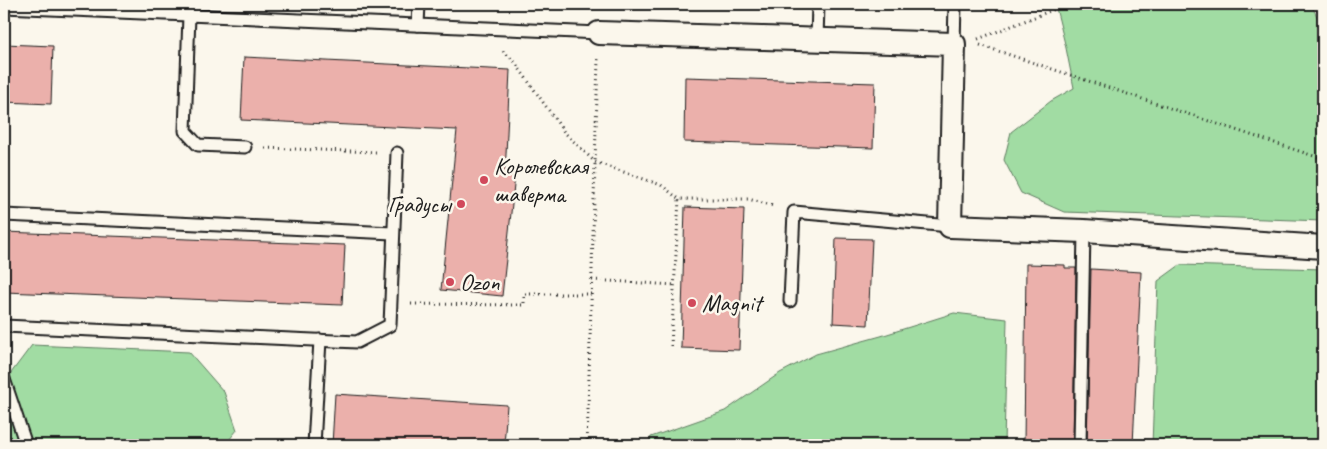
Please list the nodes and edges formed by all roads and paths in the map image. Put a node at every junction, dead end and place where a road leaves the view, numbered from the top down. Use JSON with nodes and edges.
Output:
{"nodes":[{"id":1,"x":419,"y":4,"type":"edge"},
{"id":2,"x":818,"y":4,"type":"edge"},
{"id":3,"x":955,"y":4,"type":"edge"},
{"id":4,"x":1068,"y":4,"type":"edge"},
{"id":5,"x":4,"y":7,"type":"edge"},
{"id":6,"x":189,"y":15,"type":"junction"},
{"id":7,"x":418,"y":25,"type":"junction"},
{"id":8,"x":481,"y":28,"type":"junction"},
{"id":9,"x":599,"y":33,"type":"junction"},
{"id":10,"x":817,"y":40,"type":"junction"},
{"id":11,"x":962,"y":43,"type":"junction"},
{"id":12,"x":245,"y":147,"type":"joint"},
{"id":13,"x":397,"y":153,"type":"joint"},
{"id":14,"x":1323,"y":159,"type":"edge"},
{"id":15,"x":595,"y":162,"type":"junction"},
{"id":16,"x":679,"y":199,"type":"junction"},
{"id":17,"x":794,"y":212,"type":"junction"},
{"id":18,"x":4,"y":215,"type":"edge"},
{"id":19,"x":950,"y":226,"type":"junction"},
{"id":20,"x":1084,"y":231,"type":"junction"},
{"id":21,"x":393,"y":233,"type":"junction"},
{"id":22,"x":1323,"y":247,"type":"edge"},
{"id":23,"x":592,"y":280,"type":"junction"},
{"id":24,"x":674,"y":285,"type":"junction"},
{"id":25,"x":591,"y":294,"type":"junction"},
{"id":26,"x":790,"y":301,"type":"dead end"},
{"id":27,"x":391,"y":304,"type":"junction"},
{"id":28,"x":4,"y":326,"type":"edge"},
{"id":29,"x":320,"y":340,"type":"junction"},
{"id":30,"x":671,"y":346,"type":"dead end"},
{"id":31,"x":4,"y":379,"type":"edge"},
{"id":32,"x":26,"y":445,"type":"edge"},
{"id":33,"x":314,"y":445,"type":"edge"},
{"id":34,"x":587,"y":445,"type":"edge"},
{"id":35,"x":1080,"y":445,"type":"edge"}],
"edges":[{"from":1,"to":7,"type":"lane"},
{"from":2,"to":10,"type":"lane"},
{"from":3,"to":11,"type":"lane"},
{"from":4,"to":11,"type":"path"},
{"from":5,"to":6,"type":"lane"},
{"from":6,"to":7,"type":"lane"},
{"from":6,"to":12,"type":"lane"},
{"from":7,"to":8,"type":"lane"},
{"from":8,"to":9,"type":"lane"},
{"from":8,"to":15,"type":"path"},
{"from":9,"to":10,"type":"street"},
{"from":9,"to":15,"type":"path"},
{"from":10,"to":11,"type":"street"},
{"from":11,"to":14,"type":"path"},
{"from":11,"to":19,"type":"street"},
{"from":12,"to":13,"type":"path"},
{"from":13,"to":21,"type":"lane"},
{"from":15,"to":16,"type":"path"},
{"from":15,"to":23,"type":"path"},
{"from":16,"to":17,"type":"path"},
{"from":16,"to":24,"type":"path"},
{"from":17,"to":19,"type":"lane"},
{"from":17,"to":26,"type":"lane"},
{"from":18,"to":21,"type":"lane"},
{"from":19,"to":20,"type":"street"},
{"from":20,"to":22,"type":"street"},
{"from":20,"to":35,"type":"lane"},
{"from":21,"to":27,"type":"lane"},
{"from":23,"to":24,"type":"path"},
{"from":23,"to":25,"type":"path"},
{"from":24,"to":30,"type":"path"},
{"from":25,"to":27,"type":"path"},
{"from":25,"to":34,"type":"path"},
{"from":27,"to":29,"type":"lane"},
{"from":28,"to":29,"type":"lane"},
{"from":29,"to":33,"type":"lane"},
{"from":31,"to":32,"type":"lane"}]}
